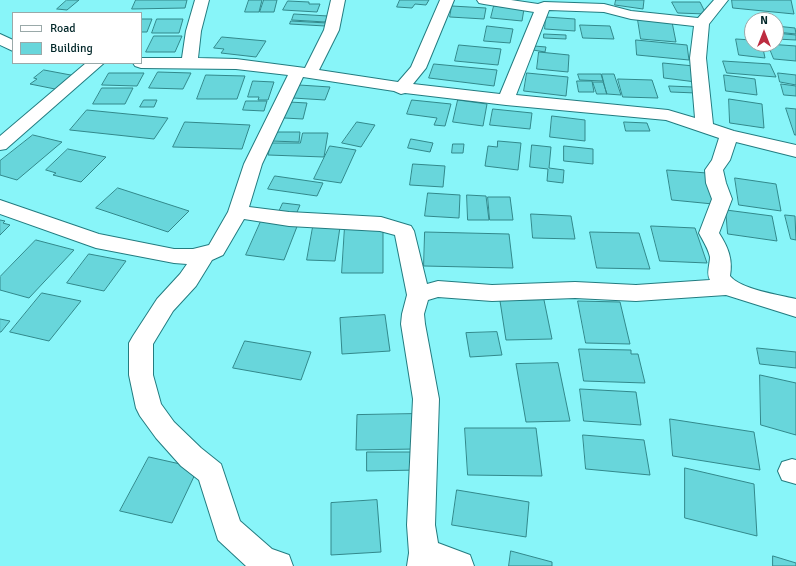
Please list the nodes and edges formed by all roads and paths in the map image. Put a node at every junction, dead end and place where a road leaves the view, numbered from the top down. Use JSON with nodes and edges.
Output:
{"nodes":[{"id":1,"x":202,"y":0,"type":"edge"},
{"id":2,"x":338,"y":0,"type":"edge"},
{"id":3,"x":447,"y":0,"type":"edge"},
{"id":4,"x":484,"y":0,"type":"edge"},
{"id":5,"x":722,"y":0,"type":"edge"},
{"id":6,"x":542,"y":9,"type":"junction"},
{"id":7,"x":702,"y":23,"type":"junction"},
{"id":8,"x":0,"y":39,"type":"edge"},
{"id":9,"x":12,"y":45,"type":"edge"},
{"id":10,"x":190,"y":62,"type":"junction"},
{"id":11,"x":142,"y":63,"type":"edge"},
{"id":12,"x":95,"y":64,"type":"edge"},
{"id":13,"x":303,"y":73,"type":"junction"},
{"id":14,"x":401,"y":89,"type":"junction"},
{"id":15,"x":506,"y":100,"type":"junction"},
{"id":16,"x":704,"y":126,"type":"junction"},
{"id":17,"x":729,"y":135,"type":"junction"},
{"id":18,"x":0,"y":145,"type":"edge"},
{"id":19,"x":796,"y":151,"type":"edge"},
{"id":20,"x":0,"y":207,"type":"edge"},
{"id":21,"x":238,"y":212,"type":"junction"},
{"id":22,"x":205,"y":255,"type":"junction"},
{"id":23,"x":730,"y":287,"type":"junction"},
{"id":24,"x":418,"y":295,"type":"junction"},
{"id":25,"x":796,"y":308,"type":"edge"},
{"id":26,"x":423,"y":560,"type":"edge"},
{"id":27,"x":278,"y":566,"type":"edge"},
{"id":28,"x":459,"y":566,"type":"edge"}],
"edges":[{"from":1,"to":10,"type":"street"},
{"from":2,"to":13,"type":"street"},
{"from":3,"to":14,"type":"street"},
{"from":4,"to":6,"type":"street"},
{"from":5,"to":7,"type":"street"},
{"from":6,"to":7,"type":"street"},
{"from":6,"to":15,"type":"street"},
{"from":7,"to":16,"type":"street"},
{"from":8,"to":9,"type":"street"},
{"from":10,"to":11,"type":"street"},
{"from":10,"to":13,"type":"street"},
{"from":12,"to":18,"type":"street"},
{"from":13,"to":14,"type":"street"},
{"from":13,"to":21,"type":"street"},
{"from":14,"to":15,"type":"street"},
{"from":15,"to":16,"type":"street"},
{"from":16,"to":17,"type":"street"},
{"from":17,"to":19,"type":"street"},
{"from":17,"to":23,"type":"street"},
{"from":20,"to":22,"type":"street"},
{"from":21,"to":22,"type":"street"},
{"from":21,"to":24,"type":"street"},
{"from":22,"to":27,"type":"street"},
{"from":23,"to":24,"type":"street"},
{"from":23,"to":25,"type":"street"},
{"from":24,"to":26,"type":"street"},
{"from":26,"to":28,"type":"street"}]}
